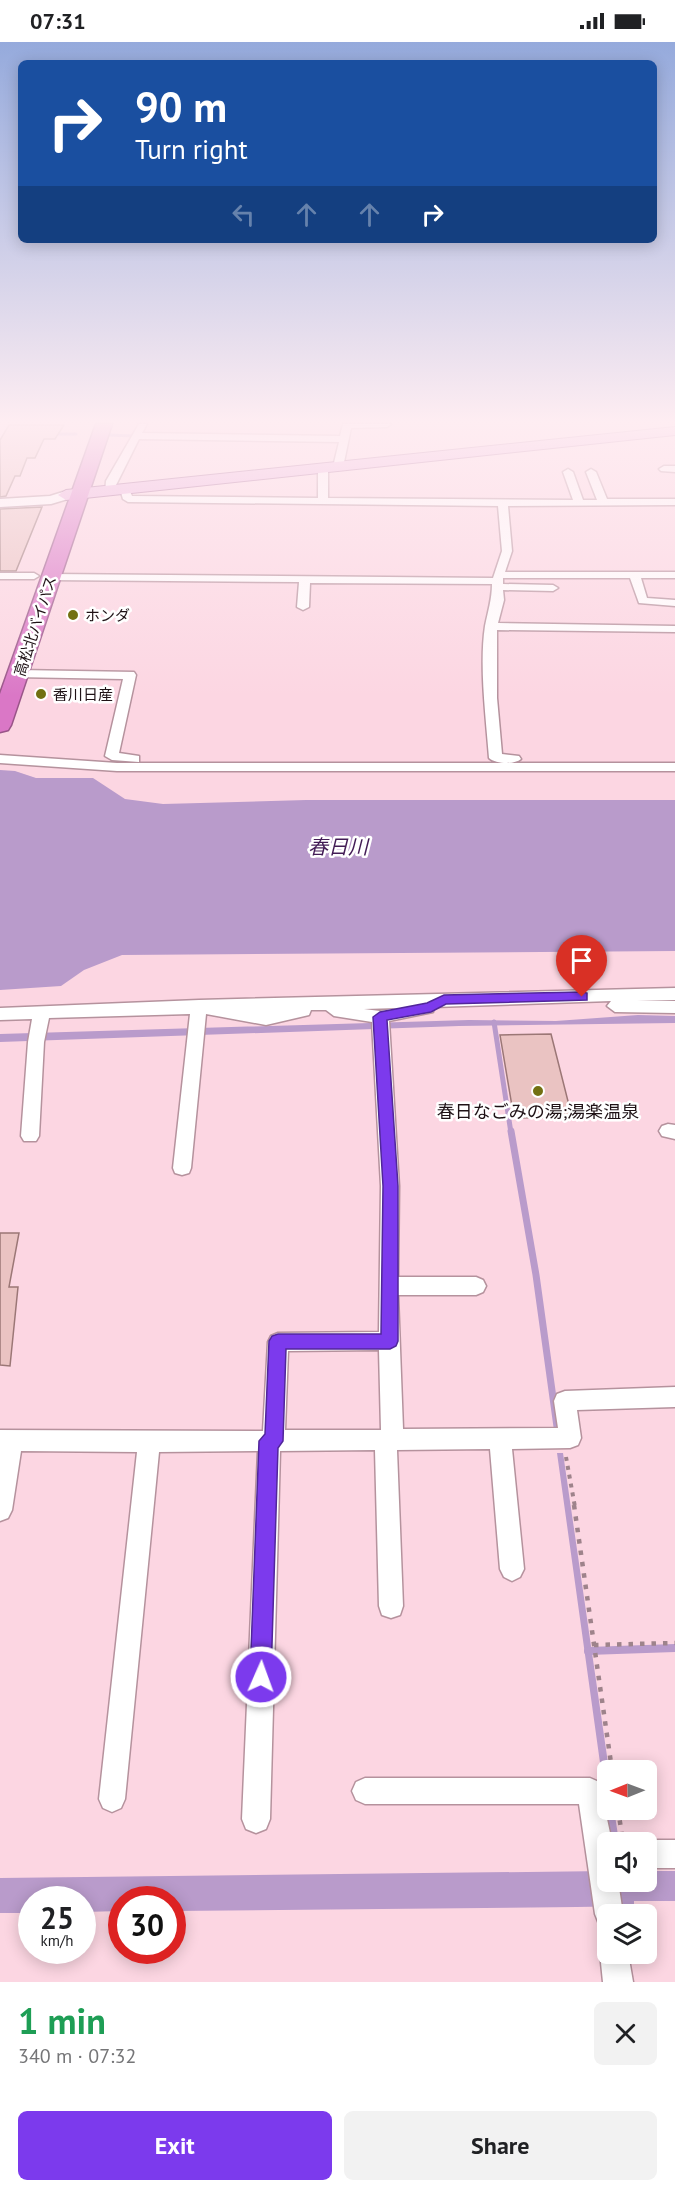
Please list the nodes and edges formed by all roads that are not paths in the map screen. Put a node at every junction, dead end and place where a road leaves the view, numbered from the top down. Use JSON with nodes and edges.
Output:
{"nodes":[{"id":1,"x":65,"y":515,"type":"edge"},
{"id":2,"x":504,"y":515,"type":"edge"},
{"id":3,"x":634,"y":575,"type":"junction"},
{"id":4,"x":0,"y":576,"type":"edge"},
{"id":5,"x":675,"y":576,"type":"edge"},
{"id":6,"x":42,"y":577,"type":"junction"},
{"id":7,"x":305,"y":580,"type":"junction"},
{"id":8,"x":498,"y":581,"type":"junction"},
{"id":9,"x":553,"y":588,"type":"dead end"},
{"id":10,"x":675,"y":603,"type":"edge"},
{"id":11,"x":303,"y":607,"type":"dead end"},
{"id":12,"x":492,"y":626,"type":"junction"},
{"id":13,"x":675,"y":629,"type":"edge"},
{"id":14,"x":19,"y":674,"type":"junction"},
{"id":15,"x":0,"y":675,"type":"edge"},
{"id":16,"x":5,"y":698,"type":"edge"},
{"id":17,"x":0,"y":725,"type":"edge"},
{"id":18,"x":496,"y":758,"type":"junction"},
{"id":19,"x":0,"y":759,"type":"edge"},
{"id":20,"x":300,"y":765,"type":"junction"},
{"id":21,"x":366,"y":765,"type":"junction"},
{"id":22,"x":596,"y":767,"type":"junction"},
{"id":23,"x":675,"y":767,"type":"edge"},
{"id":24,"x":675,"y":994,"type":"edge"},
{"id":25,"x":559,"y":998,"type":"junction"},
{"id":26,"x":444,"y":1000,"type":"junction"},
{"id":27,"x":315,"y":1005,"type":"junction"},
{"id":28,"x":199,"y":1006,"type":"junction"},
{"id":29,"x":675,"y":1007,"type":"edge"},
{"id":30,"x":42,"y":1012,"type":"junction"},
{"id":31,"x":0,"y":1014,"type":"edge"},
{"id":32,"x":380,"y":1024,"type":"junction"},
{"id":33,"x":30,"y":1136,"type":"dead end"},
{"id":34,"x":182,"y":1168,"type":"dead end"},
{"id":35,"x":388,"y":1286,"type":"junction"},
{"id":36,"x":476,"y":1286,"type":"dead end"},
{"id":37,"x":390,"y":1341,"type":"junction"},
{"id":38,"x":675,"y":1397,"type":"edge"},
{"id":39,"x":6,"y":1440,"type":"edge"},
{"id":40,"x":389,"y":1440,"type":"junction"},
{"id":41,"x":271,"y":1441,"type":"junction"},
{"id":42,"x":500,"y":1441,"type":"junction"},
{"id":43,"x":148,"y":1443,"type":"junction"},
{"id":44,"x":0,"y":1510,"type":"edge"},
{"id":45,"x":512,"y":1569,"type":"dead end"},
{"id":46,"x":391,"y":1605,"type":"dead end"},
{"id":47,"x":365,"y":1791,"type":"dead end"},
{"id":48,"x":112,"y":1799,"type":"dead end"},
{"id":49,"x":256,"y":1819,"type":"dead end"},
{"id":50,"x":605,"y":1832,"type":"edge"},
{"id":51,"x":657,"y":1854,"type":"edge"},
{"id":52,"x":675,"y":1854,"type":"edge"},
{"id":53,"x":616,"y":1964,"type":"edge"},
{"id":54,"x":618,"y":1982,"type":"edge"}],
"edges":[{"from":1,"to":6,"type":"highway","name":"高松北バイパス"},
{"from":2,"to":8,"type":"street"},
{"from":3,"to":5,"type":"street"},
{"from":3,"to":8,"type":"street"},
{"from":3,"to":10,"type":"street"},
{"from":4,"to":6,"type":"street"},
{"from":6,"to":7,"type":"street"},
{"from":6,"to":14,"type":"highway","name":"高松北バイパス"},
{"from":6,"to":15,"type":"highway","name":"高松北バイパス"},
{"from":7,"to":8,"type":"street"},
{"from":7,"to":11,"type":"street"},
{"from":8,"to":9,"type":"street"},
{"from":8,"to":12,"type":"street"},
{"from":12,"to":13,"type":"street"},
{"from":12,"to":18,"type":"street"},
{"from":14,"to":16,"type":"highway","name":"高松北バイパス"},
{"from":14,"to":20,"type":"street"},
{"from":16,"to":17,"type":"highway","name":"高松北バイパス"},
{"from":18,"to":21,"type":"street"},
{"from":18,"to":22,"type":"street"},
{"from":19,"to":20,"type":"street"},
{"from":20,"to":21,"type":"street"},
{"from":21,"to":22,"type":"street"},
{"from":22,"to":23,"type":"street"},
{"from":24,"to":25,"type":"street"},
{"from":25,"to":26,"type":"street"},
{"from":25,"to":29,"type":"street"},
{"from":26,"to":27,"type":"street"},
{"from":26,"to":32,"type":"street"},
{"from":27,"to":28,"type":"street"},
{"from":27,"to":32,"type":"street"},
{"from":28,"to":30,"type":"street"},
{"from":28,"to":34,"type":"street"},
{"from":30,"to":31,"type":"street"},
{"from":30,"to":33,"type":"street"},
{"from":32,"to":35,"type":"street"},
{"from":35,"to":36,"type":"street"},
{"from":35,"to":37,"type":"street"},
{"from":37,"to":40,"type":"street"},
{"from":37,"to":41,"type":"street"},
{"from":38,"to":42,"type":"street"},
{"from":39,"to":43,"type":"street"},
{"from":39,"to":44,"type":"street"},
{"from":40,"to":41,"type":"street"},
{"from":40,"to":42,"type":"street"},
{"from":40,"to":46,"type":"street"},
{"from":41,"to":43,"type":"street"},
{"from":41,"to":49,"type":"street"},
{"from":42,"to":45,"type":"street"},
{"from":43,"to":48,"type":"street"},
{"from":47,"to":50,"type":"street"},
{"from":51,"to":52,"type":"street"},
{"from":53,"to":54,"type":"street"}]}
